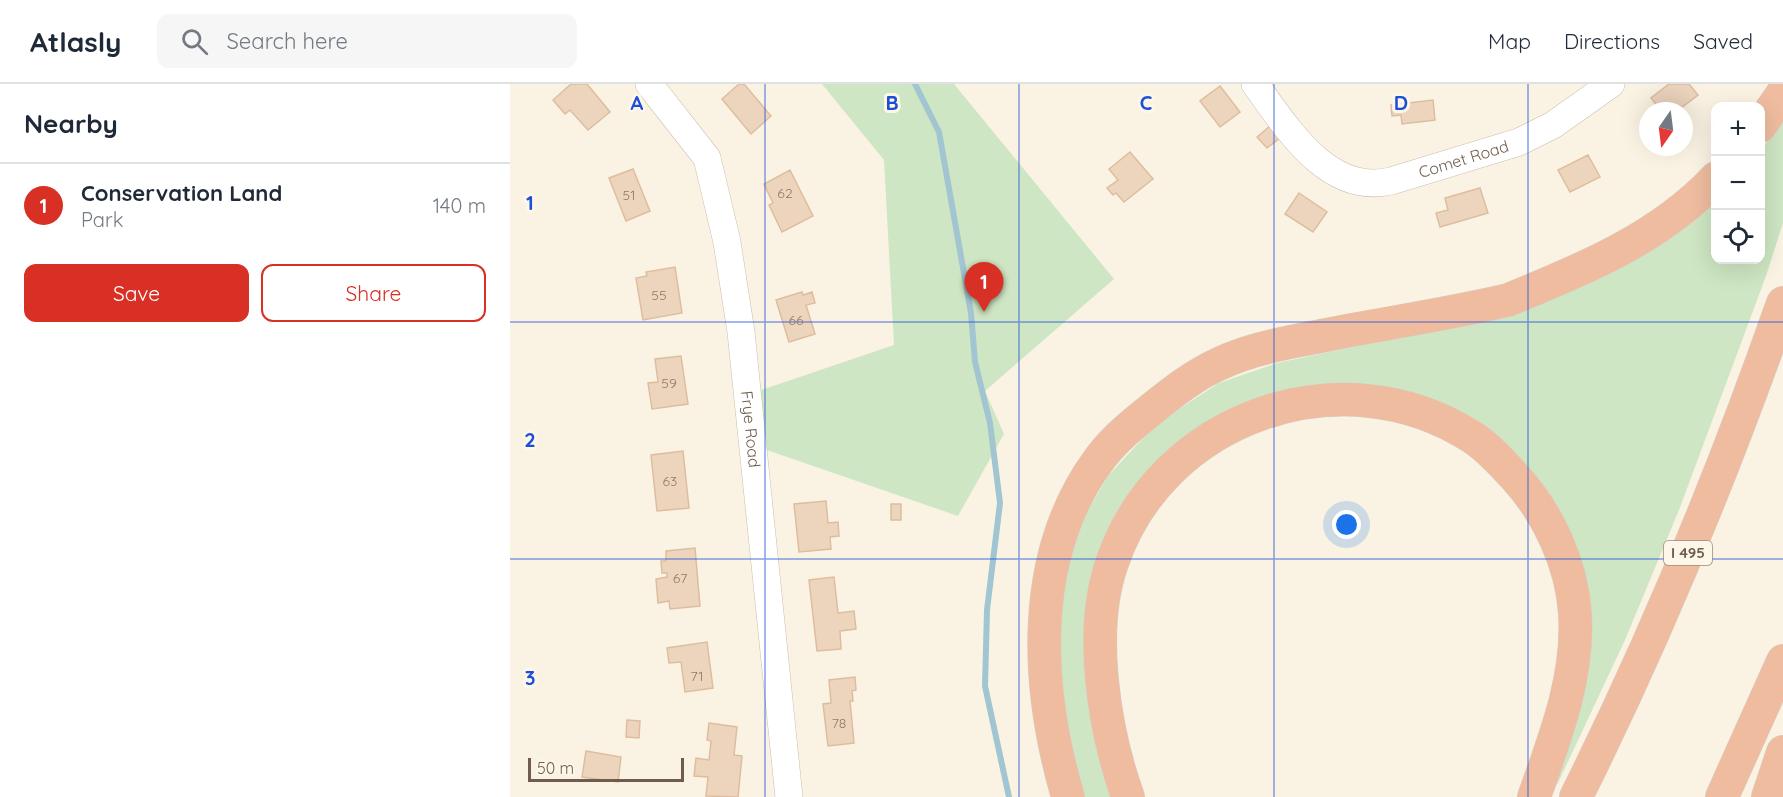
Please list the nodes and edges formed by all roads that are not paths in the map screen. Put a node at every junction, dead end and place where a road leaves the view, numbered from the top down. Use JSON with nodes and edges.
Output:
{"nodes":[{"id":1,"x":649,"y":84,"type":"edge"},
{"id":2,"x":1255,"y":84,"type":"edge"},
{"id":3,"x":1611,"y":84,"type":"edge"},
{"id":4,"x":1783,"y":93,"type":"edge"},
{"id":5,"x":1765,"y":120,"type":"edge"},
{"id":6,"x":1711,"y":183,"type":"edge"},
{"id":7,"x":1783,"y":303,"type":"edge"},
{"id":8,"x":1783,"y":661,"type":"edge"},
{"id":9,"x":1783,"y":752,"type":"edge"},
{"id":10,"x":789,"y":797,"type":"edge"},
{"id":11,"x":1068,"y":797,"type":"edge"},
{"id":12,"x":1128,"y":797,"type":"edge"},
{"id":13,"x":1534,"y":797,"type":"edge"},
{"id":14,"x":1576,"y":797,"type":"edge"},
{"id":15,"x":1722,"y":797,"type":"edge"},
{"id":16,"x":1768,"y":797,"type":"edge"}],
"edges":[{"from":1,"to":10,"type":"street","name":"Frye Road"},
{"from":2,"to":3,"type":"street","name":"Comet Road"},
{"from":4,"to":5,"type":"highway"},
{"from":6,"to":11,"type":"highway"},
{"from":7,"to":14,"type":"highway","number":"I 495"},
{"from":8,"to":15,"type":"highway"},
{"from":9,"to":16,"type":"highway"},
{"from":12,"to":13,"type":"highway"}]}
